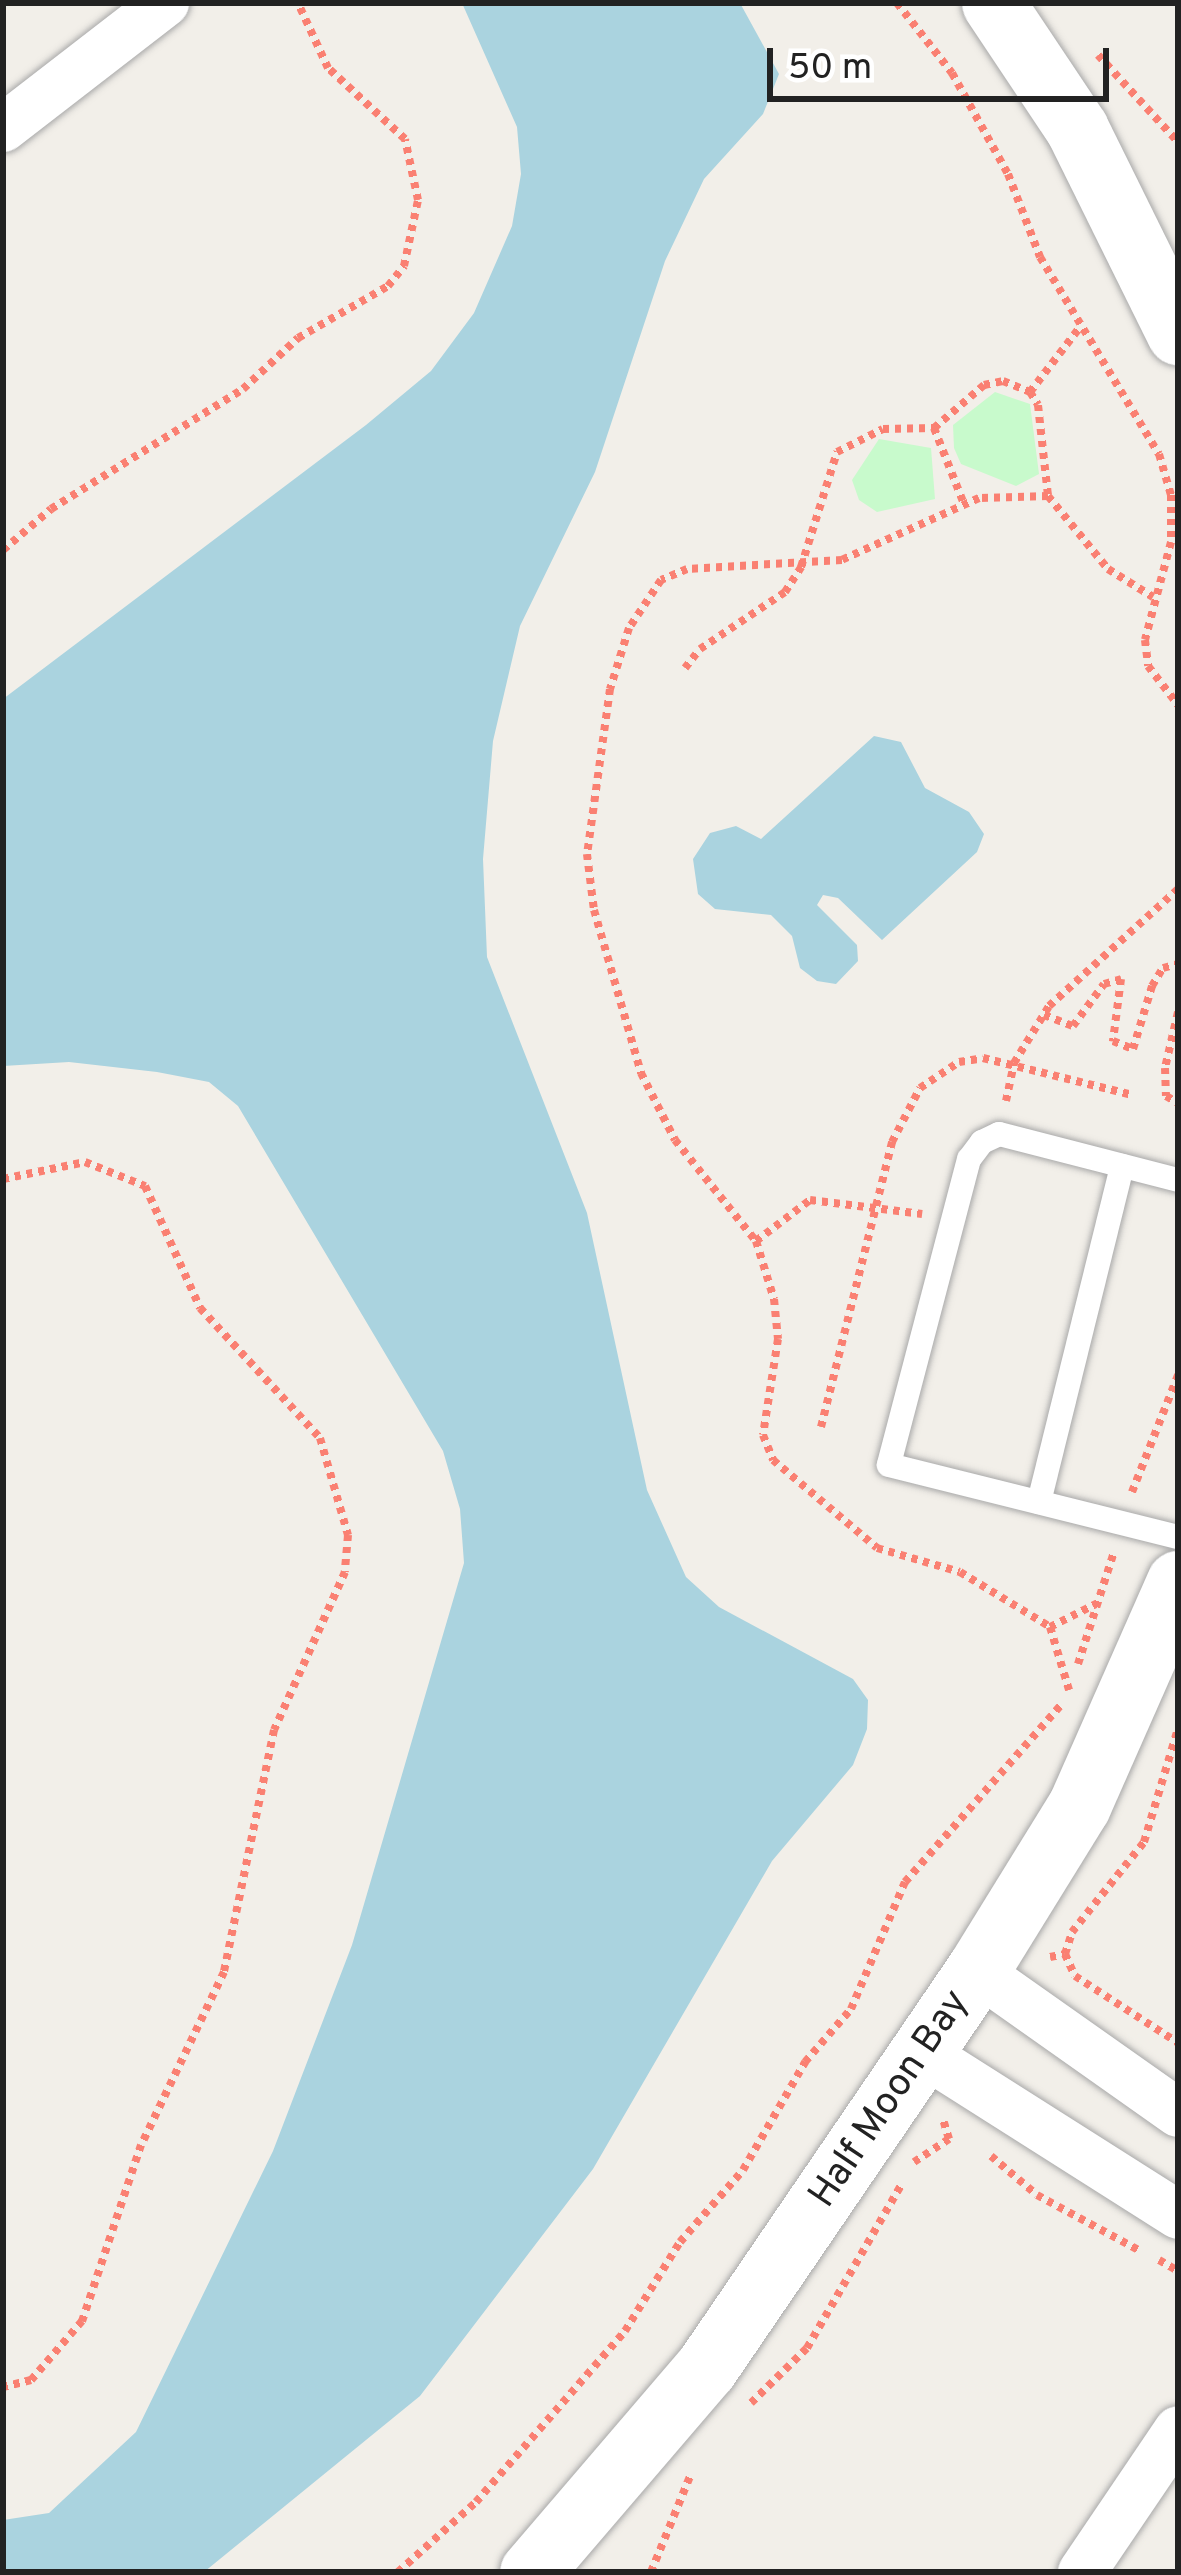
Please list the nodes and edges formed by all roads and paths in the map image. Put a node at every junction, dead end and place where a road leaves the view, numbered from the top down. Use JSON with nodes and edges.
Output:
{"nodes":[{"id":1,"x":165,"y":3,"type":"edge"},
{"id":2,"x":298,"y":3,"type":"edge"},
{"id":3,"x":897,"y":3,"type":"edge"},
{"id":4,"x":993,"y":3,"type":"edge"},
{"id":5,"x":1086,"y":40,"type":"dead end"},
{"id":6,"x":3,"y":128,"type":"edge"},
{"id":7,"x":1178,"y":142,"type":"edge"},
{"id":8,"x":1081,"y":326,"type":"junction"},
{"id":9,"x":1178,"y":333,"type":"edge"},
{"id":10,"x":1030,"y":392,"type":"junction"},
{"id":11,"x":934,"y":428,"type":"junction"},
{"id":12,"x":1048,"y":496,"type":"junction"},
{"id":13,"x":964,"y":504,"type":"junction"},
{"id":14,"x":3,"y":550,"type":"edge"},
{"id":15,"x":801,"y":567,"type":"junction"},
{"id":16,"x":1153,"y":597,"type":"junction"},
{"id":17,"x":685,"y":668,"type":"dead end"},
{"id":18,"x":1178,"y":705,"type":"edge"},
{"id":19,"x":1178,"y":889,"type":"edge"},
{"id":20,"x":1178,"y":964,"type":"edge"},
{"id":21,"x":1178,"y":1012,"type":"edge"},
{"id":22,"x":1044,"y":1015,"type":"junction"},
{"id":23,"x":1178,"y":1103,"type":"edge"},
{"id":24,"x":999,"y":1134,"type":"junction"},
{"id":25,"x":1122,"y":1166,"type":"junction"},
{"id":26,"x":3,"y":1179,"type":"edge"},
{"id":27,"x":1178,"y":1180,"type":"edge"},
{"id":28,"x":953,"y":1221,"type":"junction"},
{"id":29,"x":756,"y":1241,"type":"junction"},
{"id":30,"x":1178,"y":1375,"type":"edge"},
{"id":31,"x":1039,"y":1502,"type":"junction"},
{"id":32,"x":1123,"y":1523,"type":"junction"},
{"id":33,"x":1178,"y":1537,"type":"edge"},
{"id":34,"x":1178,"y":1582,"type":"edge"},
{"id":35,"x":1097,"y":1603,"type":"junction"},
{"id":36,"x":1050,"y":1627,"type":"junction"},
{"id":37,"x":1069,"y":1690,"type":"junction"},
{"id":38,"x":1065,"y":1954,"type":"dead end"},
{"id":39,"x":977,"y":1971,"type":"junction"},
{"id":40,"x":1178,"y":2043,"type":"edge"},
{"id":41,"x":923,"y":2053,"type":"junction"},
{"id":42,"x":1178,"y":2113,"type":"edge"},
{"id":43,"x":949,"y":2139,"type":"dead end"},
{"id":44,"x":972,"y":2139,"type":"dead end"},
{"id":45,"x":981,"y":2147,"type":"dead end"},
{"id":46,"x":1178,"y":2215,"type":"edge"},
{"id":47,"x":1178,"y":2271,"type":"edge"},
{"id":48,"x":3,"y":2387,"type":"edge"},
{"id":49,"x":1178,"y":2430,"type":"edge"},
{"id":50,"x":398,"y":2572,"type":"edge"},
{"id":51,"x":531,"y":2572,"type":"edge"},
{"id":52,"x":1082,"y":2572,"type":"edge"}],
"edges":[{"from":1,"to":6,"type":"street"},
{"from":2,"to":14,"type":"path"},
{"from":3,"to":8,"type":"path"},
{"from":4,"to":9,"type":"street"},
{"from":5,"to":7,"type":"path"},
{"from":8,"to":10,"type":"path"},
{"from":8,"to":16,"type":"path"},
{"from":10,"to":11,"type":"path"},
{"from":10,"to":12,"type":"path"},
{"from":11,"to":13,"type":"path"},
{"from":11,"to":15,"type":"path"},
{"from":12,"to":13,"type":"path"},
{"from":12,"to":16,"type":"path"},
{"from":13,"to":15,"type":"path"},
{"from":15,"to":17,"type":"path"},
{"from":15,"to":29,"type":"path"},
{"from":16,"to":18,"type":"path"},
{"from":19,"to":22,"type":"path"},
{"from":20,"to":22,"type":"path"},
{"from":21,"to":23,"type":"path"},
{"from":22,"to":24,"type":"path"},
{"from":24,"to":25,"type":"lane"},
{"from":24,"to":28,"type":"lane"},
{"from":25,"to":27,"type":"lane"},
{"from":25,"to":31,"type":"lane"},
{"from":26,"to":48,"type":"path"},
{"from":28,"to":29,"type":"path"},
{"from":28,"to":31,"type":"lane"},
{"from":29,"to":36,"type":"path"},
{"from":30,"to":32,"type":"path"},
{"from":31,"to":32,"type":"lane"},
{"from":32,"to":33,"type":"lane"},
{"from":32,"to":35,"type":"path"},
{"from":34,"to":39,"type":"street","name":"Half Moon Bay"},
{"from":35,"to":36,"type":"path"},
{"from":35,"to":37,"type":"path"},
{"from":36,"to":37,"type":"path"},
{"from":37,"to":50,"type":"path"},
{"from":38,"to":40,"type":"path"},
{"from":39,"to":41,"type":"street","name":"Half Moon Bay"},
{"from":39,"to":42,"type":"street"},
{"from":41,"to":46,"type":"street"},
{"from":41,"to":51,"type":"street","name":"Half Moon Bay"},
{"from":43,"to":44,"type":"path"},
{"from":45,"to":47,"type":"path"},
{"from":49,"to":52,"type":"street"}]}
